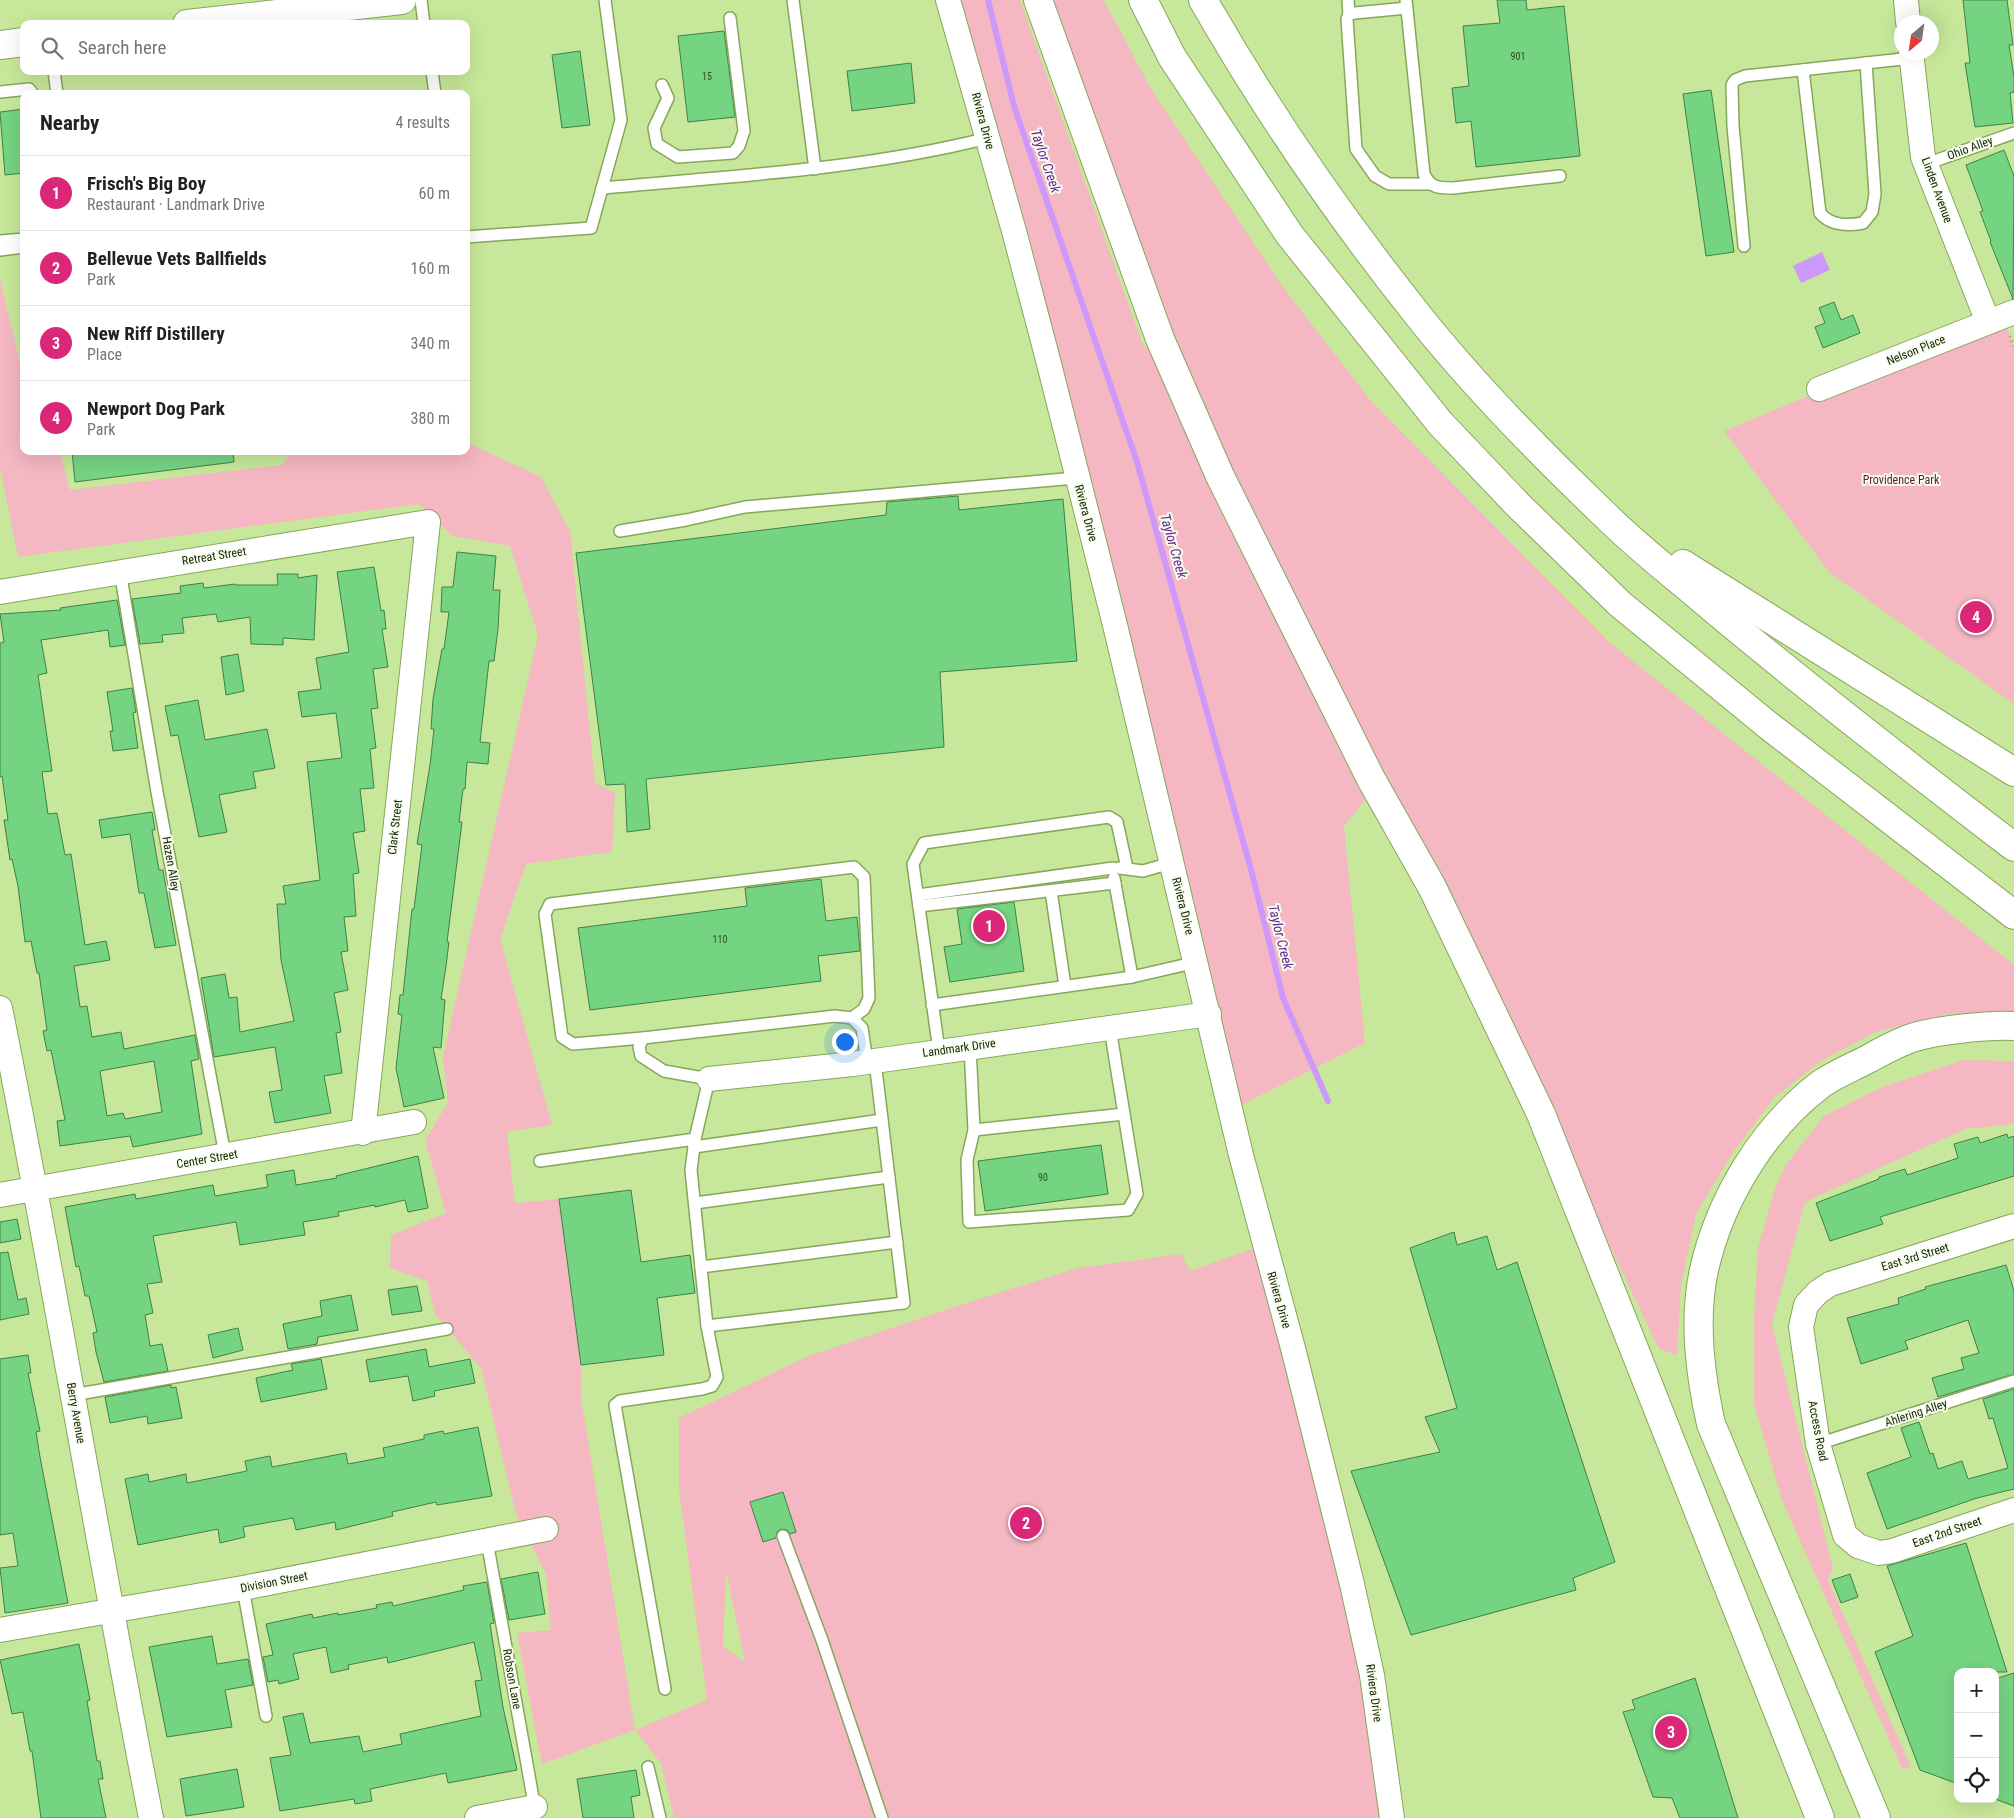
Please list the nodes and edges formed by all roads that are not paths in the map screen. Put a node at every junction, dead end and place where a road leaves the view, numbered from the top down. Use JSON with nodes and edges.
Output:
{"nodes":[{"id":1,"x":402,"y":0,"type":"edge"},
{"id":2,"x":422,"y":0,"type":"edge"},
{"id":3,"x":605,"y":0,"type":"edge"},
{"id":4,"x":793,"y":0,"type":"edge"},
{"id":5,"x":948,"y":0,"type":"edge"},
{"id":6,"x":1038,"y":0,"type":"edge"},
{"id":7,"x":1143,"y":0,"type":"edge"},
{"id":8,"x":1203,"y":0,"type":"edge"},
{"id":9,"x":1348,"y":0,"type":"edge"},
{"id":10,"x":1906,"y":0,"type":"edge"},
{"id":11,"x":1406,"y":4,"type":"edge"},
{"id":12,"x":1350,"y":14,"type":"junction"},
{"id":13,"x":1907,"y":15,"type":"edge"},
{"id":14,"x":730,"y":18,"type":"dead end"},
{"id":15,"x":223,"y":20,"type":"edge"},
{"id":16,"x":424,"y":20,"type":"edge"},
{"id":17,"x":20,"y":42,"type":"edge"},
{"id":18,"x":0,"y":45,"type":"edge"},
{"id":19,"x":1894,"y":58,"type":"edge"},
{"id":20,"x":1912,"y":60,"type":"edge"},
{"id":21,"x":1866,"y":63,"type":"junction"},
{"id":22,"x":1802,"y":70,"type":"junction"},
{"id":23,"x":55,"y":75,"type":"edge"},
{"id":24,"x":433,"y":75,"type":"edge"},
{"id":25,"x":662,"y":85,"type":"dead end"},
{"id":26,"x":56,"y":90,"type":"edge"},
{"id":27,"x":434,"y":90,"type":"edge"},
{"id":28,"x":20,"y":91,"type":"edge"},
{"id":29,"x":0,"y":93,"type":"edge"},
{"id":30,"x":20,"y":97,"type":"edge"},
{"id":31,"x":2014,"y":133,"type":"edge"},
{"id":32,"x":988,"y":138,"type":"junction"},
{"id":33,"x":1926,"y":164,"type":"junction"},
{"id":34,"x":815,"y":169,"type":"junction"},
{"id":35,"x":1560,"y":176,"type":"dead end"},
{"id":36,"x":1429,"y":184,"type":"junction"},
{"id":37,"x":602,"y":188,"type":"junction"},
{"id":38,"x":470,"y":237,"type":"edge"},
{"id":39,"x":20,"y":239,"type":"edge"},
{"id":40,"x":0,"y":241,"type":"edge"},
{"id":41,"x":1744,"y":246,"type":"dead end"},
{"id":42,"x":20,"y":248,"type":"edge"},
{"id":43,"x":0,"y":250,"type":"edge"},
{"id":44,"x":2014,"y":312,"type":"edge"},
{"id":45,"x":1988,"y":322,"type":"junction"},
{"id":46,"x":1819,"y":389,"type":"dead end"},
{"id":47,"x":1076,"y":478,"type":"junction"},
{"id":48,"x":1606,"y":516,"type":"junction"},
{"id":49,"x":428,"y":522,"type":"joint"},
{"id":50,"x":620,"y":531,"type":"dead end"},
{"id":51,"x":120,"y":571,"type":"junction"},
{"id":52,"x":0,"y":592,"type":"edge"},
{"id":53,"x":2014,"y":772,"type":"edge"},
{"id":54,"x":2014,"y":847,"type":"edge"},
{"id":55,"x":1172,"y":863,"type":"junction"},
{"id":56,"x":1113,"y":868,"type":"junction"},
{"id":57,"x":1127,"y":868,"type":"junction"},
{"id":58,"x":1115,"y":883,"type":"junction"},
{"id":59,"x":1051,"y":891,"type":"junction"},
{"id":60,"x":919,"y":900,"type":"junction"},
{"id":61,"x":2014,"y":915,"type":"edge"},
{"id":62,"x":1197,"y":962,"type":"junction"},
{"id":63,"x":1132,"y":977,"type":"junction"},
{"id":64,"x":1064,"y":986,"type":"junction"},
{"id":65,"x":932,"y":1005,"type":"junction"},
{"id":66,"x":0,"y":1008,"type":"edge"},
{"id":67,"x":1209,"y":1014,"type":"junction"},
{"id":68,"x":852,"y":1018,"type":"junction"},
{"id":69,"x":2014,"y":1026,"type":"edge"},
{"id":70,"x":1110,"y":1028,"type":"junction"},
{"id":71,"x":643,"y":1038,"type":"junction"},
{"id":72,"x":970,"y":1046,"type":"junction"},
{"id":73,"x":939,"y":1051,"type":"junction"},
{"id":74,"x":871,"y":1061,"type":"junction"},
{"id":75,"x":709,"y":1079,"type":"junction"},
{"id":76,"x":1124,"y":1114,"type":"junction"},
{"id":77,"x":882,"y":1120,"type":"junction"},
{"id":78,"x":414,"y":1122,"type":"dead end"},
{"id":79,"x":974,"y":1130,"type":"junction"},
{"id":80,"x":363,"y":1133,"type":"junction"},
{"id":81,"x":694,"y":1143,"type":"junction"},
{"id":82,"x":225,"y":1155,"type":"junction"},
{"id":83,"x":540,"y":1161,"type":"dead end"},
{"id":84,"x":889,"y":1177,"type":"junction"},
{"id":85,"x":37,"y":1189,"type":"junction"},
{"id":86,"x":0,"y":1196,"type":"edge"},
{"id":87,"x":695,"y":1203,"type":"junction"},
{"id":88,"x":2014,"y":1226,"type":"edge"},
{"id":89,"x":897,"y":1242,"type":"junction"},
{"id":90,"x":701,"y":1267,"type":"junction"},
{"id":91,"x":1818,"y":1292,"type":"joint"},
{"id":92,"x":708,"y":1326,"type":"junction"},
{"id":93,"x":447,"y":1329,"type":"dead end"},
{"id":94,"x":2014,"y":1380,"type":"edge"},
{"id":95,"x":73,"y":1395,"type":"junction"},
{"id":96,"x":1818,"y":1444,"type":"junction"},
{"id":97,"x":2014,"y":1510,"type":"edge"},
{"id":98,"x":546,"y":1529,"type":"dead end"},
{"id":99,"x":783,"y":1536,"type":"dead end"},
{"id":100,"x":487,"y":1541,"type":"junction"},
{"id":101,"x":1879,"y":1553,"type":"joint"},
{"id":102,"x":243,"y":1588,"type":"junction"},
{"id":103,"x":111,"y":1612,"type":"junction"},
{"id":104,"x":0,"y":1630,"type":"edge"},
{"id":105,"x":665,"y":1689,"type":"dead end"},
{"id":106,"x":266,"y":1716,"type":"dead end"},
{"id":107,"x":648,"y":1767,"type":"dead end"},
{"id":108,"x":536,"y":1813,"type":"edge"},
{"id":109,"x":151,"y":1818,"type":"edge"},
{"id":110,"x":477,"y":1818,"type":"edge"},
{"id":111,"x":660,"y":1818,"type":"edge"},
{"id":112,"x":882,"y":1818,"type":"edge"},
{"id":113,"x":1392,"y":1818,"type":"edge"},
{"id":114,"x":1820,"y":1818,"type":"edge"},
{"id":115,"x":1876,"y":1818,"type":"edge"}],
"edges":[{"from":1,"to":15,"type":"main road"},
{"from":2,"to":16,"type":"lane"},
{"from":3,"to":37,"type":"lane"},
{"from":4,"to":34,"type":"lane"},
{"from":5,"to":32,"type":"street","name":"Riviera Drive"},
{"from":6,"to":114,"type":"main road"},
{"from":7,"to":61,"type":"main road"},
{"from":8,"to":48,"type":"main road"},
{"from":9,"to":12,"type":"lane"},
{"from":10,"to":13,"type":"street"},
{"from":11,"to":12,"type":"lane"},
{"from":11,"to":36,"type":"lane"},
{"from":12,"to":36,"type":"lane"},
{"from":14,"to":25,"type":"lane"},
{"from":17,"to":18,"type":"main road"},
{"from":19,"to":21,"type":"lane"},
{"from":20,"to":33,"type":"street","name":"Linden Avenue"},
{"from":21,"to":22,"type":"lane"},
{"from":21,"to":22,"type":"lane"},
{"from":22,"to":41,"type":"lane"},
{"from":23,"to":26,"type":"lane"},
{"from":24,"to":27,"type":"lane"},
{"from":28,"to":29,"type":"lane"},
{"from":29,"to":30,"type":"lane"},
{"from":31,"to":33,"type":"lane","name":"Ohio Alley"},
{"from":32,"to":34,"type":"lane"},
{"from":32,"to":47,"type":"street","name":"Riviera Drive"},
{"from":33,"to":45,"type":"street","name":"Linden Avenue"},
{"from":34,"to":37,"type":"lane"},
{"from":35,"to":36,"type":"lane"},
{"from":37,"to":38,"type":"lane"},
{"from":39,"to":40,"type":"lane"},
{"from":42,"to":43,"type":"lane"},
{"from":44,"to":45,"type":"street","name":"Nelson Place"},
{"from":45,"to":46,"type":"street","name":"Nelson Place"},
{"from":47,"to":50,"type":"lane"},
{"from":47,"to":55,"type":"street","name":"Riviera Drive"},
{"from":48,"to":53,"type":"main road"},
{"from":48,"to":54,"type":"main road"},
{"from":49,"to":51,"type":"street","name":"Retreat Street"},
{"from":49,"to":80,"type":"street","name":"Clark Street"},
{"from":51,"to":52,"type":"street","name":"Retreat Street"},
{"from":51,"to":82,"type":"lane","name":"Hazen Alley"},
{"from":55,"to":57,"type":"lane"},
{"from":55,"to":62,"type":"street","name":"Riviera Drive"},
{"from":56,"to":57,"type":"lane"},
{"from":56,"to":58,"type":"lane"},
{"from":56,"to":60,"type":"lane"},
{"from":57,"to":60,"type":"lane"},
{"from":58,"to":59,"type":"lane"},
{"from":58,"to":63,"type":"lane"},
{"from":59,"to":60,"type":"lane"},
{"from":59,"to":64,"type":"lane"},
{"from":60,"to":65,"type":"lane"},
{"from":62,"to":63,"type":"lane"},
{"from":62,"to":67,"type":"street","name":"Riviera Drive"},
{"from":63,"to":64,"type":"lane"},
{"from":64,"to":65,"type":"lane"},
{"from":65,"to":73,"type":"lane"},
{"from":66,"to":85,"type":"street","name":"Berry Avenue"},
{"from":67,"to":70,"type":"street","name":"Landmark Drive"},
{"from":67,"to":113,"type":"street","name":"Riviera Drive"},
{"from":68,"to":71,"type":"lane"},
{"from":68,"to":71,"type":"lane"},
{"from":68,"to":74,"type":"lane"},
{"from":69,"to":115,"type":"main road"},
{"from":70,"to":72,"type":"street","name":"Landmark Drive"},
{"from":70,"to":76,"type":"lane"},
{"from":71,"to":75,"type":"lane"},
{"from":72,"to":73,"type":"street","name":"Landmark Drive"},
{"from":72,"to":79,"type":"lane"},
{"from":73,"to":74,"type":"street","name":"Landmark Drive"},
{"from":74,"to":75,"type":"street","name":"Landmark Drive"},
{"from":74,"to":77,"type":"lane"},
{"from":75,"to":81,"type":"lane"},
{"from":76,"to":79,"type":"lane"},
{"from":76,"to":79,"type":"lane"},
{"from":77,"to":81,"type":"lane"},
{"from":77,"to":84,"type":"lane"},
{"from":78,"to":80,"type":"street","name":"Center Street"},
{"from":80,"to":82,"type":"street","name":"Center Street"},
{"from":81,"to":83,"type":"lane"},
{"from":81,"to":87,"type":"lane"},
{"from":82,"to":85,"type":"street","name":"Center Street"},
{"from":84,"to":87,"type":"lane"},
{"from":84,"to":89,"type":"lane"},
{"from":85,"to":86,"type":"street","name":"Center Street"},
{"from":85,"to":95,"type":"street","name":"Berry Avenue"},
{"from":87,"to":90,"type":"lane"},
{"from":88,"to":91,"type":"street","name":"East 3rd Street"},
{"from":89,"to":90,"type":"lane"},
{"from":89,"to":92,"type":"lane"},
{"from":90,"to":92,"type":"lane"},
{"from":91,"to":96,"type":"street","name":"Access Road"},
{"from":92,"to":105,"type":"lane"},
{"from":93,"to":95,"type":"lane"},
{"from":94,"to":96,"type":"lane","name":"Ahlering Alley"},
{"from":95,"to":103,"type":"street","name":"Berry Avenue"},
{"from":96,"to":101,"type":"street","name":"Access Road"},
{"from":97,"to":101,"type":"street","name":"East 2nd Street"},
{"from":98,"to":100,"type":"street","name":"Division Street"},
{"from":99,"to":112,"type":"lane"},
{"from":100,"to":102,"type":"street","name":"Division Street"},
{"from":100,"to":108,"type":"lane","name":"Robson Lane"},
{"from":102,"to":103,"type":"street","name":"Division Street"},
{"from":102,"to":106,"type":"lane"},
{"from":103,"to":104,"type":"street","name":"Division Street"},
{"from":103,"to":109,"type":"street","name":"Berry Avenue"},
{"from":107,"to":111,"type":"lane"},
{"from":108,"to":110,"type":"street"}]}
